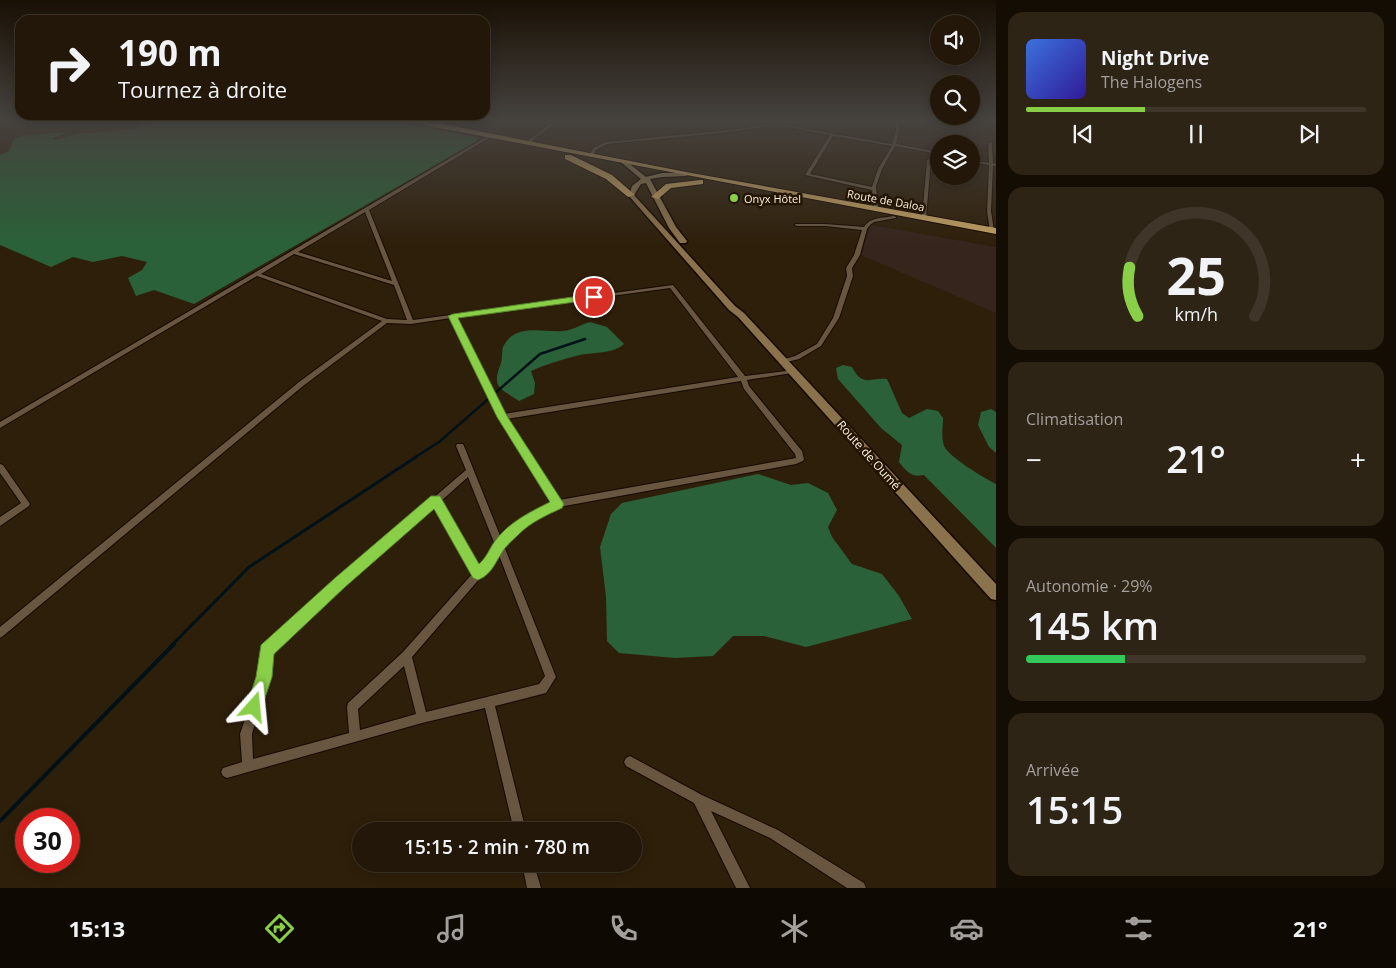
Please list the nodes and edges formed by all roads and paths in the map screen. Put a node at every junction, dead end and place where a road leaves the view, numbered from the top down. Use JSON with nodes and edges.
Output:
{"nodes":[{"id":1,"x":445,"y":162,"type":"edge"},
{"id":2,"x":579,"y":162,"type":"edge"},
{"id":3,"x":609,"y":162,"type":"edge"},
{"id":4,"x":624,"y":162,"type":"edge"},
{"id":5,"x":626,"y":162,"type":"edge"},
{"id":6,"x":815,"y":162,"type":"edge"},
{"id":7,"x":885,"y":162,"type":"edge"},
{"id":8,"x":929,"y":162,"type":"edge"},
{"id":9,"x":994,"y":165,"type":"edge"},
{"id":10,"x":632,"y":167,"type":"junction"},
{"id":11,"x":669,"y":174,"type":"junction"},
{"id":12,"x":686,"y":174,"type":"junction"},
{"id":13,"x":646,"y":179,"type":"junction"},
{"id":14,"x":714,"y":183,"type":"junction"},
{"id":15,"x":874,"y":189,"type":"junction"},
{"id":16,"x":631,"y":195,"type":"junction"},
{"id":17,"x":655,"y":197,"type":"junction"},
{"id":18,"x":366,"y":209,"type":"junction"},
{"id":19,"x":876,"y":209,"type":"junction"},
{"id":20,"x":894,"y":217,"type":"junction"},
{"id":21,"x":924,"y":218,"type":"junction"},
{"id":22,"x":797,"y":225,"type":"dead end"},
{"id":23,"x":864,"y":229,"type":"junction"},
{"id":24,"x":995,"y":233,"type":"edge"},
{"id":25,"x":294,"y":252,"type":"junction"},
{"id":26,"x":256,"y":274,"type":"junction"},
{"id":27,"x":396,"y":284,"type":"junction"},
{"id":28,"x":741,"y":315,"type":"junction"},
{"id":29,"x":453,"y":316,"type":"junction"},
{"id":30,"x":386,"y":321,"type":"junction"},
{"id":31,"x":411,"y":322,"type":"junction"},
{"id":32,"x":783,"y":361,"type":"junction"},
{"id":33,"x":792,"y":371,"type":"junction"},
{"id":34,"x":743,"y":379,"type":"junction"},
{"id":35,"x":502,"y":417,"type":"junction"},
{"id":36,"x":0,"y":425,"type":"edge"},
{"id":37,"x":460,"y":446,"type":"dead end"},
{"id":38,"x":0,"y":467,"type":"edge"},
{"id":39,"x":470,"y":470,"type":"junction"},
{"id":40,"x":436,"y":500,"type":"junction"},
{"id":41,"x":558,"y":504,"type":"junction"},
{"id":42,"x":0,"y":522,"type":"edge"},
{"id":43,"x":499,"y":545,"type":"junction"},
{"id":44,"x":478,"y":574,"type":"junction"},
{"id":45,"x":996,"y":594,"type":"edge"},
{"id":46,"x":0,"y":633,"type":"edge"},
{"id":47,"x":407,"y":656,"type":"junction"},
{"id":48,"x":489,"y":702,"type":"junction"},
{"id":49,"x":422,"y":718,"type":"junction"},
{"id":50,"x":355,"y":737,"type":"junction"},
{"id":51,"x":630,"y":762,"type":"dead end"},
{"id":52,"x":248,"y":766,"type":"junction"},
{"id":53,"x":226,"y":772,"type":"dead end"},
{"id":54,"x":698,"y":798,"type":"junction"},
{"id":55,"x":518,"y":822,"type":"edge"},
{"id":56,"x":530,"y":872,"type":"edge"},
{"id":57,"x":534,"y":888,"type":"edge"},
{"id":58,"x":743,"y":888,"type":"edge"},
{"id":59,"x":859,"y":888,"type":"edge"}],
"edges":[{"from":1,"to":18,"type":"street"},
{"from":2,"to":16,"type":"highway"},
{"from":3,"to":10,"type":"highway","name":"Route de Daloa"},
{"from":4,"to":10,"type":"main road"},
{"from":5,"to":12,"type":"highway","name":"Route de Daloa"},
{"from":6,"to":15,"type":"street"},
{"from":7,"to":15,"type":"street"},
{"from":8,"to":21,"type":"street"},
{"from":9,"to":24,"type":"street"},
{"from":10,"to":11,"type":"highway","name":"Route de Daloa"},
{"from":10,"to":13,"type":"main road"},
{"from":11,"to":12,"type":"main road"},
{"from":11,"to":13,"type":"main road"},
{"from":11,"to":14,"type":"highway","name":"Route de Daloa"},
{"from":12,"to":19,"type":"highway","name":"Route de Daloa"},
{"from":13,"to":16,"type":"main road"},
{"from":13,"to":17,"type":"main road"},
{"from":14,"to":17,"type":"highway"},
{"from":14,"to":20,"type":"highway","name":"Route de Daloa"},
{"from":15,"to":19,"type":"street"},
{"from":16,"to":28,"type":"main road"},
{"from":17,"to":28,"type":"main road"},
{"from":18,"to":25,"type":"street"},
{"from":18,"to":27,"type":"street"},
{"from":19,"to":21,"type":"highway","name":"Route de Daloa"},
{"from":20,"to":23,"type":"street"},
{"from":20,"to":24,"type":"highway","name":"Route de Daloa"},
{"from":21,"to":24,"type":"highway","name":"Route de Daloa"},
{"from":22,"to":23,"type":"street"},
{"from":23,"to":32,"type":"street"},
{"from":25,"to":26,"type":"street"},
{"from":25,"to":27,"type":"street"},
{"from":26,"to":30,"type":"street"},
{"from":26,"to":36,"type":"street"},
{"from":27,"to":31,"type":"street"},
{"from":28,"to":32,"type":"main road","name":"Route de Oumé"},
{"from":29,"to":31,"type":"street"},
{"from":29,"to":34,"type":"street"},
{"from":29,"to":35,"type":"street"},
{"from":30,"to":31,"type":"street"},
{"from":30,"to":46,"type":"street"},
{"from":32,"to":33,"type":"main road","name":"Route de Oumé"},
{"from":33,"to":34,"type":"street"},
{"from":33,"to":45,"type":"main road","name":"Route de Oumé"},
{"from":34,"to":35,"type":"street"},
{"from":34,"to":41,"type":"street"},
{"from":35,"to":41,"type":"street"},
{"from":37,"to":39,"type":"street"},
{"from":38,"to":42,"type":"street"},
{"from":39,"to":40,"type":"street"},
{"from":39,"to":43,"type":"street"},
{"from":40,"to":44,"type":"street"},
{"from":40,"to":52,"type":"street"},
{"from":41,"to":43,"type":"street"},
{"from":43,"to":44,"type":"street"},
{"from":43,"to":48,"type":"street"},
{"from":44,"to":47,"type":"street"},
{"from":47,"to":49,"type":"street"},
{"from":47,"to":50,"type":"street"},
{"from":48,"to":49,"type":"street"},
{"from":48,"to":55,"type":"street"},
{"from":49,"to":50,"type":"street"},
{"from":50,"to":52,"type":"street"},
{"from":51,"to":54,"type":"street"},
{"from":52,"to":53,"type":"street"},
{"from":54,"to":58,"type":"street"},
{"from":54,"to":59,"type":"street"},
{"from":56,"to":57,"type":"street"}]}
